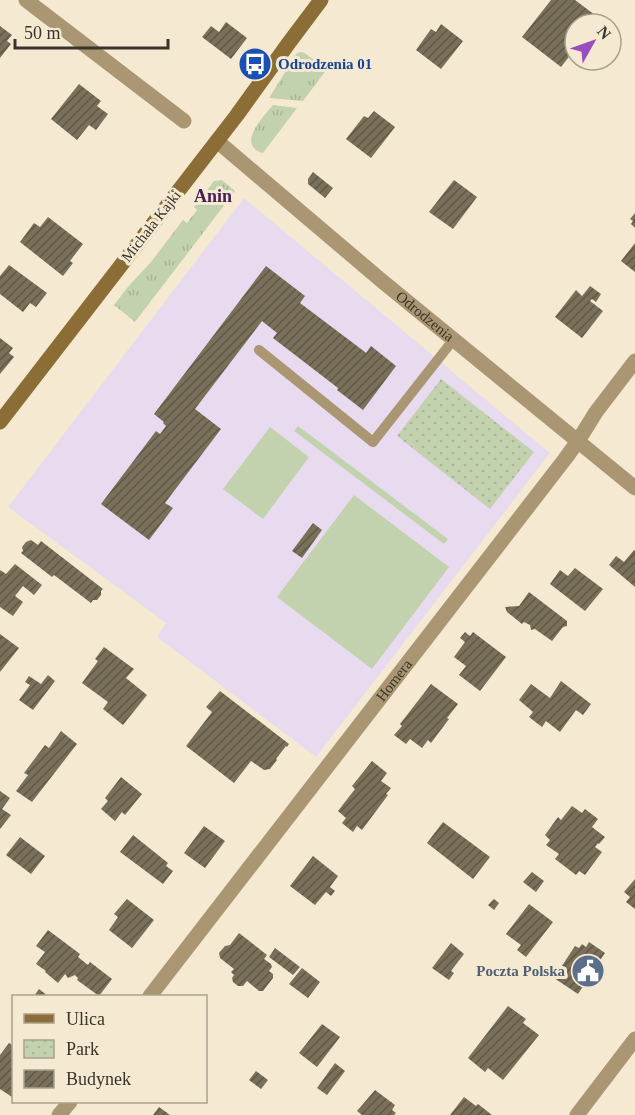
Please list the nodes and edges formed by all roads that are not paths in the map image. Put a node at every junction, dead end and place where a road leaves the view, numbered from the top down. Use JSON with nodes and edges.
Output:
{"nodes":[{"id":1,"x":26,"y":0,"type":"edge"},
{"id":2,"x":321,"y":0,"type":"edge"},
{"id":3,"x":184,"y":121,"type":"dead end"},
{"id":4,"x":217,"y":141,"type":"junction"},
{"id":5,"x":454,"y":339,"type":"junction"},
{"id":6,"x":259,"y":350,"type":"dead end"},
{"id":7,"x":635,"y":361,"type":"edge"},
{"id":8,"x":0,"y":422,"type":"edge"},
{"id":9,"x":578,"y":441,"type":"junction"},
{"id":10,"x":635,"y":488,"type":"edge"},
{"id":11,"x":151,"y":995,"type":"edge"},
{"id":12,"x":635,"y":1039,"type":"edge"},
{"id":13,"x":68,"y":1103,"type":"edge"},
{"id":14,"x":59,"y":1115,"type":"edge"},
{"id":15,"x":577,"y":1115,"type":"edge"}],
"edges":[{"from":1,"to":3,"type":"street"},
{"from":2,"to":4,"type":"street","name":"Michała Kajki"},
{"from":4,"to":5,"type":"street","name":"Odrodzenia"},
{"from":4,"to":8,"type":"street","name":"Michała Kajki"},
{"from":5,"to":6,"type":"lane"},
{"from":5,"to":9,"type":"street","name":"Odrodzenia"},
{"from":7,"to":9,"type":"street","name":"Homera"},
{"from":9,"to":10,"type":"street","name":"Odrodzenia"},
{"from":9,"to":11,"type":"street","name":"Homera"},
{"from":12,"to":15,"type":"street"},
{"from":13,"to":14,"type":"street"}]}
